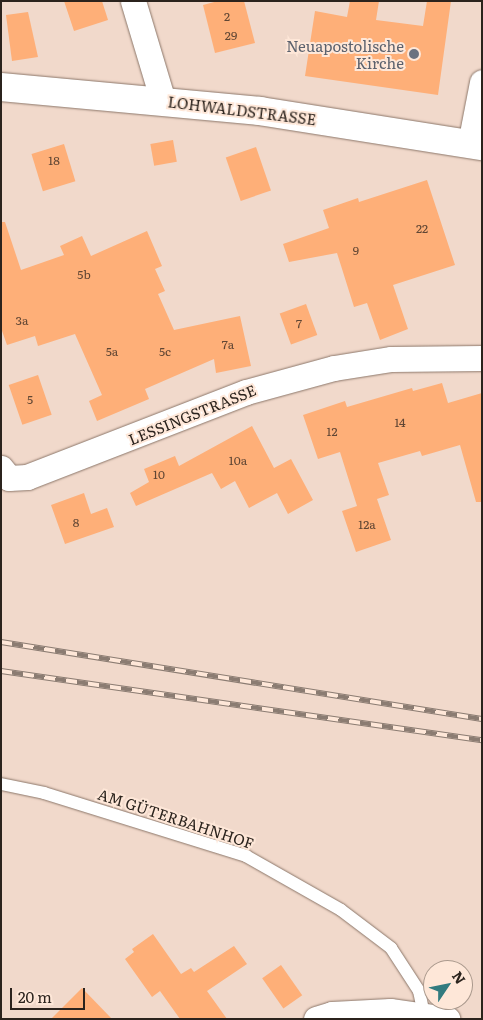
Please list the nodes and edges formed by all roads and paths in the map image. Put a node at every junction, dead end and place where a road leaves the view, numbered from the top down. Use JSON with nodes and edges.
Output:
{"nodes":[{"id":1,"x":133,"y":1,"type":"edge"},
{"id":2,"x":482,"y":82,"type":"edge"},
{"id":3,"x":1,"y":87,"type":"edge"},
{"id":4,"x":163,"y":101,"type":"junction"},
{"id":5,"x":476,"y":145,"type":"edge"},
{"id":6,"x":482,"y":358,"type":"edge"},
{"id":7,"x":1,"y":468,"type":"edge"},
{"id":8,"x":1,"y":784,"type":"edge"},
{"id":9,"x":435,"y":1017,"type":"edge"},
{"id":10,"x":316,"y":1019,"type":"edge"}],
"edges":[{"from":1,"to":4,"type":"street"},
{"from":2,"to":5,"type":"street"},
{"from":3,"to":4,"type":"street","name":"LOHWALDSTRASSE"},
{"from":4,"to":5,"type":"street","name":"LOHWALDSTRASSE"},
{"from":6,"to":7,"type":"street","name":"LESSINGSTRASSE"},
{"from":8,"to":9,"type":"lane","name":"AM GÜTERBAHNHOF"},
{"from":9,"to":10,"type":"street"}]}
